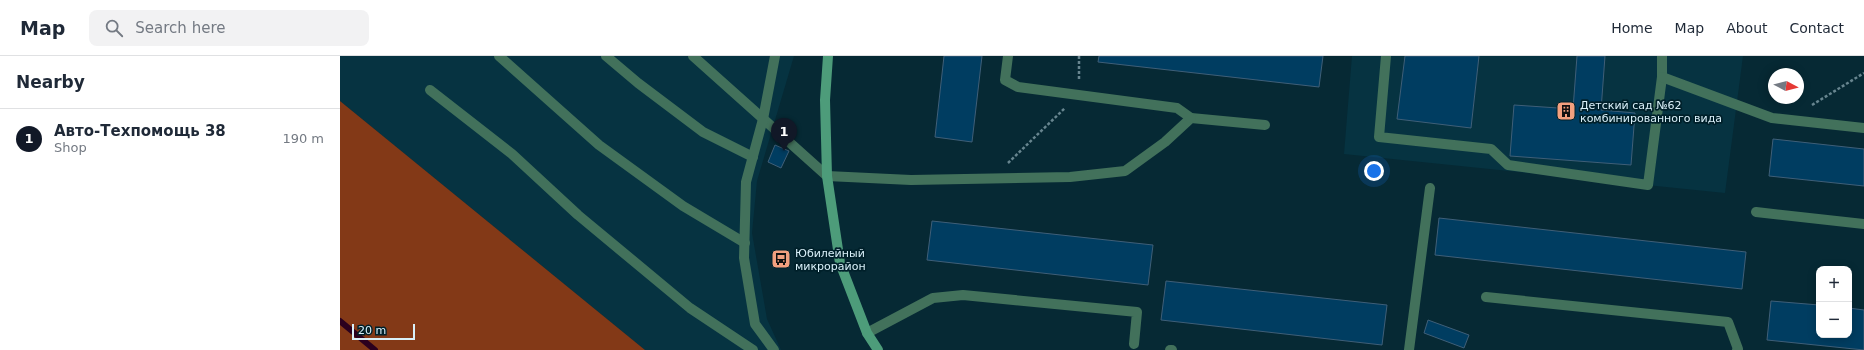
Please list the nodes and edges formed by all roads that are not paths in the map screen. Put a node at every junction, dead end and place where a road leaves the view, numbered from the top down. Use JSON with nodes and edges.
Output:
{"nodes":[{"id":1,"x":499,"y":56,"type":"edge"},
{"id":2,"x":606,"y":56,"type":"edge"},
{"id":3,"x":693,"y":56,"type":"edge"},
{"id":4,"x":775,"y":56,"type":"edge"},
{"id":5,"x":828,"y":56,"type":"edge"},
{"id":6,"x":1008,"y":56,"type":"edge"},
{"id":7,"x":1386,"y":56,"type":"edge"},
{"id":8,"x":1662,"y":56,"type":"edge"},
{"id":9,"x":1662,"y":77,"type":"junction"},
{"id":10,"x":430,"y":90,"type":"dead end"},
{"id":11,"x":1191,"y":118,"type":"junction"},
{"id":12,"x":763,"y":119,"type":"junction"},
{"id":13,"x":1265,"y":124,"type":"dead end"},
{"id":14,"x":1864,"y":128,"type":"edge"},
{"id":15,"x":753,"y":156,"type":"junction"},
{"id":16,"x":827,"y":176,"type":"junction"},
{"id":17,"x":1430,"y":188,"type":"dead end"},
{"id":18,"x":1756,"y":212,"type":"dead end"},
{"id":19,"x":1864,"y":224,"type":"edge"},
{"id":20,"x":744,"y":243,"type":"junction"},
{"id":21,"x":1486,"y":297,"type":"dead end"},
{"id":22,"x":867,"y":333,"type":"junction"},
{"id":23,"x":1134,"y":344,"type":"dead end"},
{"id":24,"x":753,"y":350,"type":"edge"},
{"id":25,"x":774,"y":350,"type":"edge"},
{"id":26,"x":878,"y":350,"type":"edge"},
{"id":27,"x":1409,"y":350,"type":"edge"},
{"id":28,"x":1739,"y":350,"type":"edge"}],
"edges":[{"from":1,"to":20,"type":"lane"},
{"from":2,"to":15,"type":"lane"},
{"from":3,"to":12,"type":"lane"},
{"from":4,"to":12,"type":"lane"},
{"from":5,"to":16,"type":"main road"},
{"from":6,"to":11,"type":"lane"},
{"from":7,"to":9,"type":"lane"},
{"from":8,"to":9,"type":"lane"},
{"from":9,"to":14,"type":"lane"},
{"from":10,"to":24,"type":"lane"},
{"from":11,"to":13,"type":"lane"},
{"from":11,"to":16,"type":"lane"},
{"from":12,"to":15,"type":"lane"},
{"from":12,"to":16,"type":"lane"},
{"from":15,"to":20,"type":"lane"},
{"from":16,"to":22,"type":"main road"},
{"from":17,"to":27,"type":"lane"},
{"from":18,"to":19,"type":"lane"},
{"from":20,"to":25,"type":"lane"},
{"from":21,"to":28,"type":"lane"},
{"from":22,"to":23,"type":"lane"},
{"from":22,"to":26,"type":"main road"}]}
